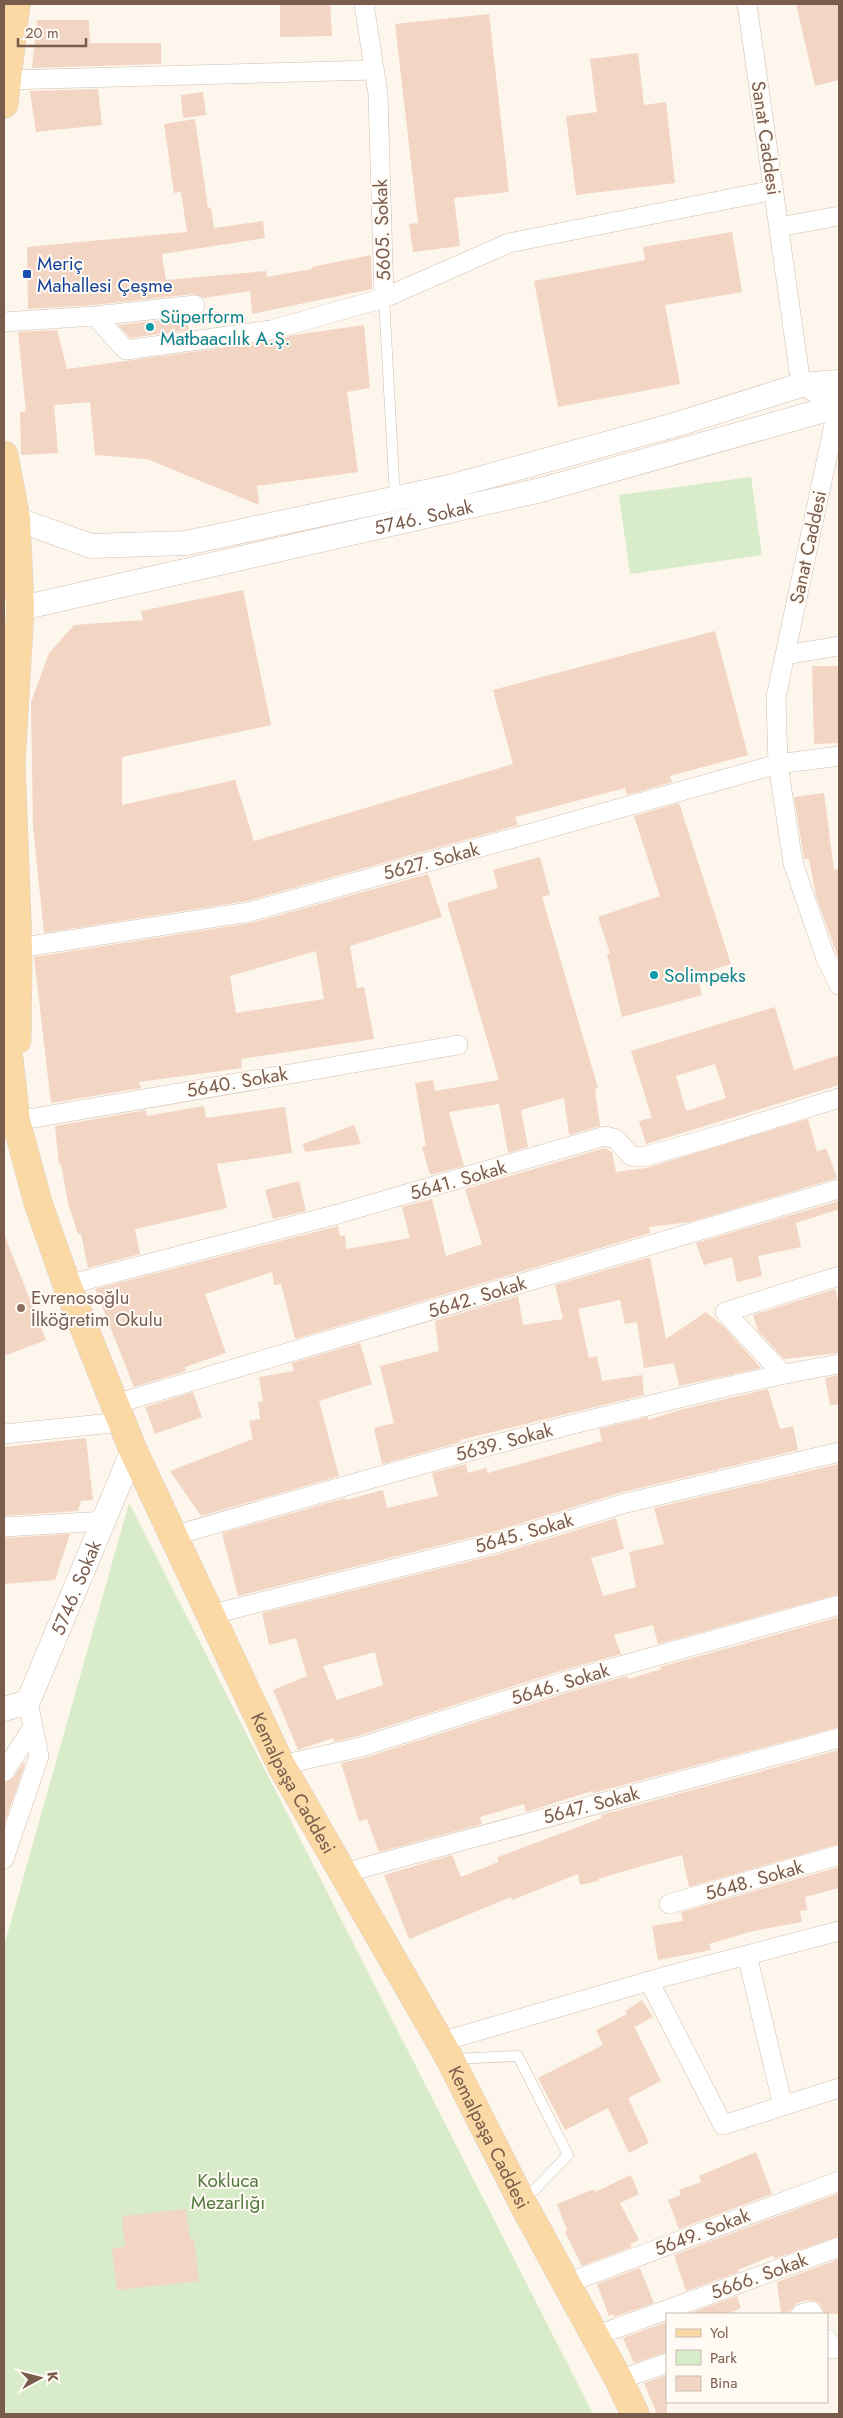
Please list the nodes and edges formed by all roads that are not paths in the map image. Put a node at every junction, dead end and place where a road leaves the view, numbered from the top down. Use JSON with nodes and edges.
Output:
{"nodes":[{"id":1,"x":16,"y":4,"type":"edge"},
{"id":2,"x":364,"y":4,"type":"edge"},
{"id":3,"x":747,"y":4,"type":"edge"},
{"id":4,"x":374,"y":70,"type":"junction"},
{"id":5,"x":5,"y":92,"type":"edge"},
{"id":6,"x":774,"y":190,"type":"junction"},
{"id":7,"x":839,"y":216,"type":"edge"},
{"id":8,"x":779,"y":227,"type":"junction"},
{"id":9,"x":384,"y":298,"type":"junction"},
{"id":10,"x":196,"y":305,"type":"dead end"},
{"id":11,"x":95,"y":316,"type":"junction"},
{"id":12,"x":4,"y":322,"type":"edge"},
{"id":13,"x":839,"y":382,"type":"edge"},
{"id":14,"x":801,"y":385,"type":"junction"},
{"id":15,"x":838,"y":406,"type":"edge"},
{"id":16,"x":4,"y":455,"type":"edge"},
{"id":17,"x":396,"y":498,"type":"junction"},
{"id":18,"x":10,"y":519,"type":"edge"},
{"id":19,"x":12,"y":610,"type":"edge"},
{"id":20,"x":839,"y":646,"type":"edge"},
{"id":21,"x":785,"y":655,"type":"junction"},
{"id":22,"x":839,"y":756,"type":"edge"},
{"id":23,"x":778,"y":764,"type":"junction"},
{"id":24,"x":18,"y":948,"type":"junction"},
{"id":25,"x":839,"y":985,"type":"edge"},
{"id":26,"x":4,"y":1016,"type":"edge"},
{"id":27,"x":458,"y":1045,"type":"dead end"},
{"id":28,"x":839,"y":1098,"type":"edge"},
{"id":29,"x":16,"y":1121,"type":"junction"},
{"id":30,"x":839,"y":1189,"type":"edge"},
{"id":31,"x":839,"y":1276,"type":"edge"},
{"id":32,"x":67,"y":1284,"type":"junction"},
{"id":33,"x":839,"y":1364,"type":"edge"},
{"id":34,"x":782,"y":1373,"type":"junction"},
{"id":35,"x":118,"y":1413,"type":"junction"},
{"id":36,"x":4,"y":1434,"type":"edge"},
{"id":37,"x":133,"y":1450,"type":"junction"},
{"id":38,"x":839,"y":1452,"type":"edge"},
{"id":39,"x":104,"y":1521,"type":"junction"},
{"id":40,"x":4,"y":1527,"type":"edge"},
{"id":41,"x":172,"y":1536,"type":"junction"},
{"id":42,"x":839,"y":1605,"type":"edge"},
{"id":43,"x":209,"y":1615,"type":"junction"},
{"id":44,"x":28,"y":1702,"type":"junction"},
{"id":45,"x":4,"y":1709,"type":"edge"},
{"id":46,"x":33,"y":1727,"type":"junction"},
{"id":47,"x":839,"y":1738,"type":"edge"},
{"id":48,"x":282,"y":1765,"type":"junction"},
{"id":49,"x":4,"y":1772,"type":"edge"},
{"id":50,"x":839,"y":1855,"type":"edge"},
{"id":51,"x":4,"y":1859,"type":"edge"},
{"id":52,"x":344,"y":1873,"type":"junction"},
{"id":53,"x":669,"y":1904,"type":"dead end"},
{"id":54,"x":839,"y":1931,"type":"edge"},
{"id":55,"x":747,"y":1955,"type":"junction"},
{"id":56,"x":649,"y":1981,"type":"junction"},
{"id":57,"x":445,"y":2050,"type":"junction"},
{"id":58,"x":839,"y":2088,"type":"edge"},
{"id":59,"x":783,"y":2106,"type":"junction"},
{"id":60,"x":839,"y":2181,"type":"edge"},
{"id":61,"x":522,"y":2202,"type":"junction"},
{"id":62,"x":839,"y":2247,"type":"edge"},
{"id":63,"x":565,"y":2284,"type":"junction"},
{"id":64,"x":595,"y":2336,"type":"junction"},
{"id":65,"x":666,"y":2363,"type":"edge"},
{"id":66,"x":619,"y":2380,"type":"junction"},
{"id":67,"x":635,"y":2414,"type":"edge"}],
"edges":[{"from":1,"to":5,"type":"main road"},
{"from":2,"to":4,"type":"street","name":"5605. Sokak"},
{"from":3,"to":6,"type":"street","name":"Sanat Caddesi"},
{"from":4,"to":5,"type":"street"},
{"from":4,"to":9,"type":"street","name":"5605. Sokak"},
{"from":6,"to":8,"type":"street","name":"Sanat Caddesi"},
{"from":6,"to":9,"type":"street"},
{"from":7,"to":8,"type":"street"},
{"from":8,"to":14,"type":"street","name":"Sanat Caddesi"},
{"from":9,"to":11,"type":"street","name":"5605. Sokak"},
{"from":9,"to":17,"type":"lane"},
{"from":10,"to":11,"type":"street"},
{"from":11,"to":12,"type":"street"},
{"from":13,"to":14,"type":"street"},
{"from":14,"to":15,"type":"street"},
{"from":14,"to":17,"type":"street"},
{"from":15,"to":19,"type":"street","name":"5746. Sokak"},
{"from":15,"to":21,"type":"street","name":"Sanat Caddesi"},
{"from":16,"to":18,"type":"main road","name":"Kemalpaşa Caddesi"},
{"from":17,"to":18,"type":"street"},
{"from":18,"to":19,"type":"main road","name":"Kemalpaşa Caddesi"},
{"from":19,"to":24,"type":"main road","name":"Kemalpaşa Caddesi"},
{"from":20,"to":21,"type":"street"},
{"from":21,"to":23,"type":"street","name":"Sanat Caddesi"},
{"from":22,"to":23,"type":"street","name":"5627. Sokak"},
{"from":23,"to":24,"type":"street","name":"5627. Sokak"},
{"from":23,"to":25,"type":"street","name":"Sanat Caddesi"},
{"from":24,"to":29,"type":"main road","name":"Kemalpaşa Caddesi"},
{"from":26,"to":29,"type":"main road","name":"Kemalpaşa Caddesi"},
{"from":27,"to":29,"type":"street","name":"5640. Sokak"},
{"from":28,"to":32,"type":"street","name":"5641. Sokak"},
{"from":29,"to":32,"type":"main road","name":"Kemalpaşa Caddesi"},
{"from":30,"to":35,"type":"street","name":"5642. Sokak"},
{"from":31,"to":34,"type":"street"},
{"from":32,"to":35,"type":"main road","name":"Kemalpaşa Caddesi"},
{"from":33,"to":34,"type":"street","name":"5639. Sokak"},
{"from":34,"to":41,"type":"street","name":"5639. Sokak"},
{"from":35,"to":36,"type":"street","name":"5642. Sokak"},
{"from":35,"to":37,"type":"main road","name":"Kemalpaşa Caddesi"},
{"from":37,"to":39,"type":"street","name":"5746. Sokak"},
{"from":37,"to":41,"type":"main road","name":"Kemalpaşa Caddesi"},
{"from":38,"to":43,"type":"street","name":"5645. Sokak"},
{"from":39,"to":40,"type":"street"},
{"from":39,"to":44,"type":"street","name":"5746. Sokak"},
{"from":41,"to":43,"type":"main road","name":"Kemalpaşa Caddesi"},
{"from":42,"to":48,"type":"street","name":"5646. Sokak"},
{"from":43,"to":48,"type":"main road","name":"Kemalpaşa Caddesi"},
{"from":44,"to":45,"type":"street"},
{"from":44,"to":46,"type":"street"},
{"from":46,"to":49,"type":"street"},
{"from":46,"to":51,"type":"street"},
{"from":47,"to":52,"type":"street","name":"5647. Sokak"},
{"from":48,"to":52,"type":"main road","name":"Kemalpaşa Caddesi"},
{"from":50,"to":53,"type":"street","name":"5648. Sokak"},
{"from":52,"to":57,"type":"main road","name":"Kemalpaşa Caddesi"},
{"from":54,"to":55,"type":"street"},
{"from":55,"to":56,"type":"street"},
{"from":55,"to":59,"type":"street"},
{"from":56,"to":57,"type":"street"},
{"from":56,"to":59,"type":"street"},
{"from":57,"to":61,"type":"main road","name":"Kemalpaşa Caddesi"},
{"from":57,"to":61,"type":"lane"},
{"from":58,"to":59,"type":"street"},
{"from":60,"to":63,"type":"street","name":"5649. Sokak"},
{"from":61,"to":63,"type":"main road","name":"Kemalpaşa Caddesi"},
{"from":62,"to":64,"type":"street","name":"5666. Sokak"},
{"from":63,"to":64,"type":"main road","name":"Kemalpaşa Caddesi"},
{"from":64,"to":66,"type":"main road","name":"Kemalpaşa Caddesi"},
{"from":65,"to":66,"type":"street"},
{"from":66,"to":67,"type":"main road","name":"Kemalpaşa Caddesi"}]}
